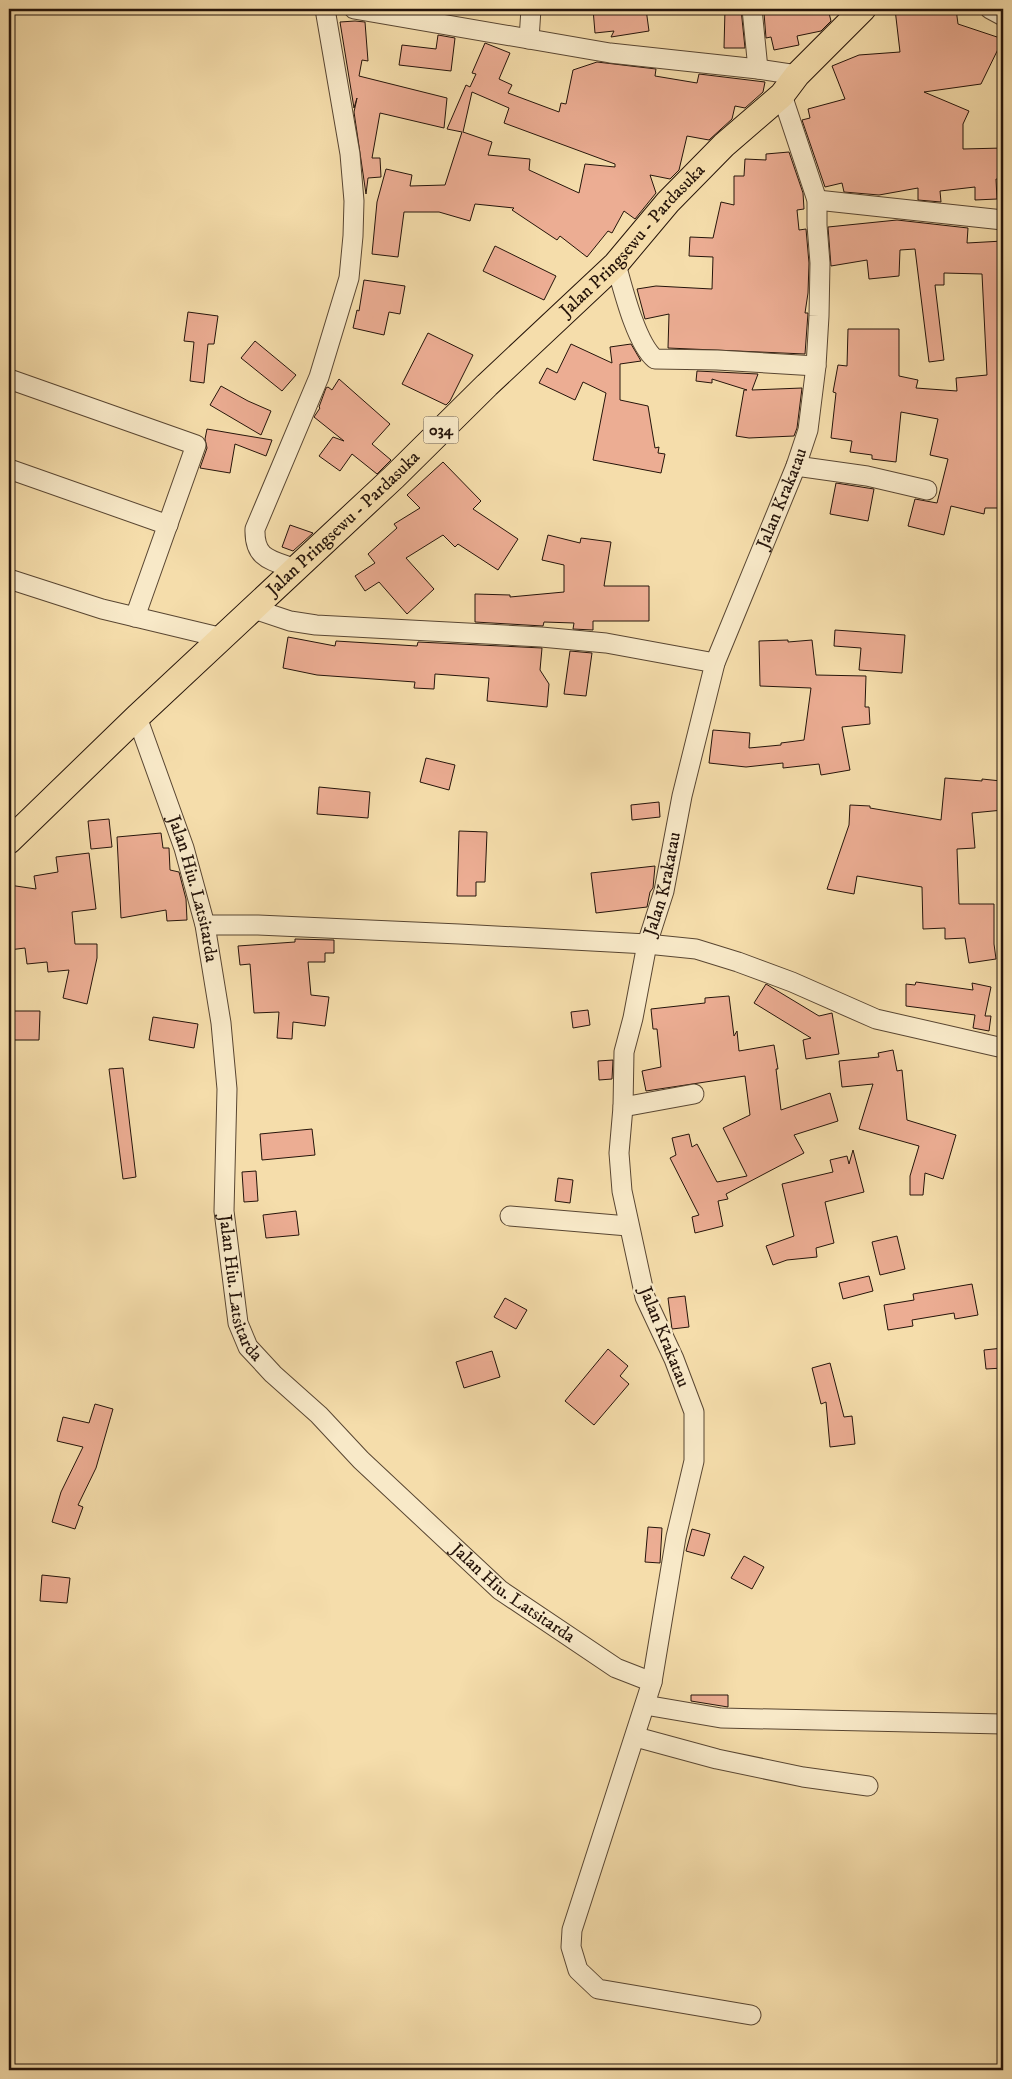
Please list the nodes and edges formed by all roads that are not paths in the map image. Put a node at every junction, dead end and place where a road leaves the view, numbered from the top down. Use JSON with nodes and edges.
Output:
{"nodes":[{"id":1,"x":325,"y":9,"type":"edge"},
{"id":2,"x":354,"y":9,"type":"edge"},
{"id":3,"x":531,"y":9,"type":"edge"},
{"id":4,"x":752,"y":9,"type":"edge"},
{"id":5,"x":863,"y":9,"type":"edge"},
{"id":6,"x":990,"y":9,"type":"edge"},
{"id":7,"x":1003,"y":16,"type":"edge"},
{"id":8,"x":529,"y":40,"type":"junction"},
{"id":9,"x":758,"y":69,"type":"junction"},
{"id":10,"x":797,"y":76,"type":"junction"},
{"id":11,"x":782,"y":95,"type":"junction"},
{"id":12,"x":817,"y":200,"type":"junction"},
{"id":13,"x":1003,"y":220,"type":"edge"},
{"id":14,"x":616,"y":264,"type":"junction"},
{"id":15,"x":816,"y":366,"type":"junction"},
{"id":16,"x":9,"y":379,"type":"edge"},
{"id":17,"x":796,"y":466,"type":"junction"},
{"id":18,"x":9,"y":469,"type":"edge"},
{"id":19,"x":927,"y":490,"type":"dead end"},
{"id":20,"x":168,"y":525,"type":"junction"},
{"id":21,"x":296,"y":569,"type":"junction"},
{"id":22,"x":9,"y":578,"type":"edge"},
{"id":23,"x":254,"y":609,"type":"junction"},
{"id":24,"x":135,"y":617,"type":"junction"},
{"id":25,"x":223,"y":638,"type":"junction"},
{"id":26,"x":715,"y":663,"type":"junction"},
{"id":27,"x":137,"y":717,"type":"junction"},
{"id":28,"x":9,"y":841,"type":"edge"},
{"id":29,"x":205,"y":925,"type":"junction"},
{"id":30,"x":647,"y":944,"type":"junction"},
{"id":31,"x":1003,"y":1048,"type":"edge"},
{"id":32,"x":694,"y":1094,"type":"dead end"},
{"id":33,"x":623,"y":1107,"type":"junction"},
{"id":34,"x":510,"y":1216,"type":"dead end"},
{"id":35,"x":628,"y":1226,"type":"junction"},
{"id":36,"x":652,"y":1682,"type":"junction"},
{"id":37,"x":645,"y":1705,"type":"junction"},
{"id":38,"x":1003,"y":1724,"type":"edge"},
{"id":39,"x":636,"y":1737,"type":"junction"},
{"id":40,"x":868,"y":1786,"type":"dead end"},
{"id":41,"x":751,"y":2015,"type":"dead end"}],
"edges":[{"from":1,"to":21,"type":"street"},
{"from":2,"to":8,"type":"street"},
{"from":3,"to":8,"type":"street"},
{"from":4,"to":9,"type":"street"},
{"from":5,"to":10,"type":"main road","name":"Jalan Pringsewu - Pardasuka","number":"034"},
{"from":6,"to":7,"type":"street"},
{"from":8,"to":9,"type":"street"},
{"from":9,"to":10,"type":"street"},
{"from":10,"to":11,"type":"main road","name":"Jalan Pringsewu - Pardasuka","number":"034"},
{"from":11,"to":12,"type":"street","name":"Jalan Krakatau"},
{"from":11,"to":14,"type":"main road","name":"Jalan Pringsewu - Pardasuka","number":"034"},
{"from":12,"to":13,"type":"street"},
{"from":12,"to":15,"type":"street","name":"Jalan Krakatau"},
{"from":14,"to":15,"type":"street"},
{"from":14,"to":21,"type":"main road","name":"Jalan Pringsewu - Pardasuka","number":"034"},
{"from":15,"to":17,"type":"street","name":"Jalan Krakatau"},
{"from":16,"to":20,"type":"street"},
{"from":17,"to":19,"type":"street"},
{"from":17,"to":26,"type":"street","name":"Jalan Krakatau"},
{"from":18,"to":20,"type":"street"},
{"from":20,"to":24,"type":"street"},
{"from":21,"to":23,"type":"main road","name":"Jalan Pringsewu - Pardasuka","number":"034"},
{"from":22,"to":24,"type":"street"},
{"from":23,"to":25,"type":"main road","name":"Jalan Pringsewu - Pardasuka","number":"034"},
{"from":23,"to":26,"type":"street"},
{"from":24,"to":25,"type":"street"},
{"from":25,"to":27,"type":"main road","name":"Jalan Pringsewu - Pardasuka","number":"034"},
{"from":26,"to":30,"type":"street","name":"Jalan Krakatau"},
{"from":27,"to":28,"type":"main road","name":"Jalan Pringsewu - Pardasuka","number":"034"},
{"from":27,"to":29,"type":"street","name":"Jalan Hiu. Latsitarda"},
{"from":29,"to":30,"type":"street"},
{"from":29,"to":36,"type":"street","name":"Jalan Hiu. Latsitarda"},
{"from":30,"to":31,"type":"street"},
{"from":30,"to":33,"type":"street","name":"Jalan Krakatau"},
{"from":32,"to":33,"type":"street"},
{"from":33,"to":35,"type":"street","name":"Jalan Krakatau"},
{"from":34,"to":35,"type":"street"},
{"from":35,"to":36,"type":"street","name":"Jalan Krakatau"},
{"from":36,"to":37,"type":"street","name":"Jalan Krakatau"},
{"from":37,"to":38,"type":"street"},
{"from":37,"to":39,"type":"street","name":"Jalan Krakatau"},
{"from":39,"to":40,"type":"street"},
{"from":39,"to":41,"type":"street","name":"Jalan Krakatau"}]}
